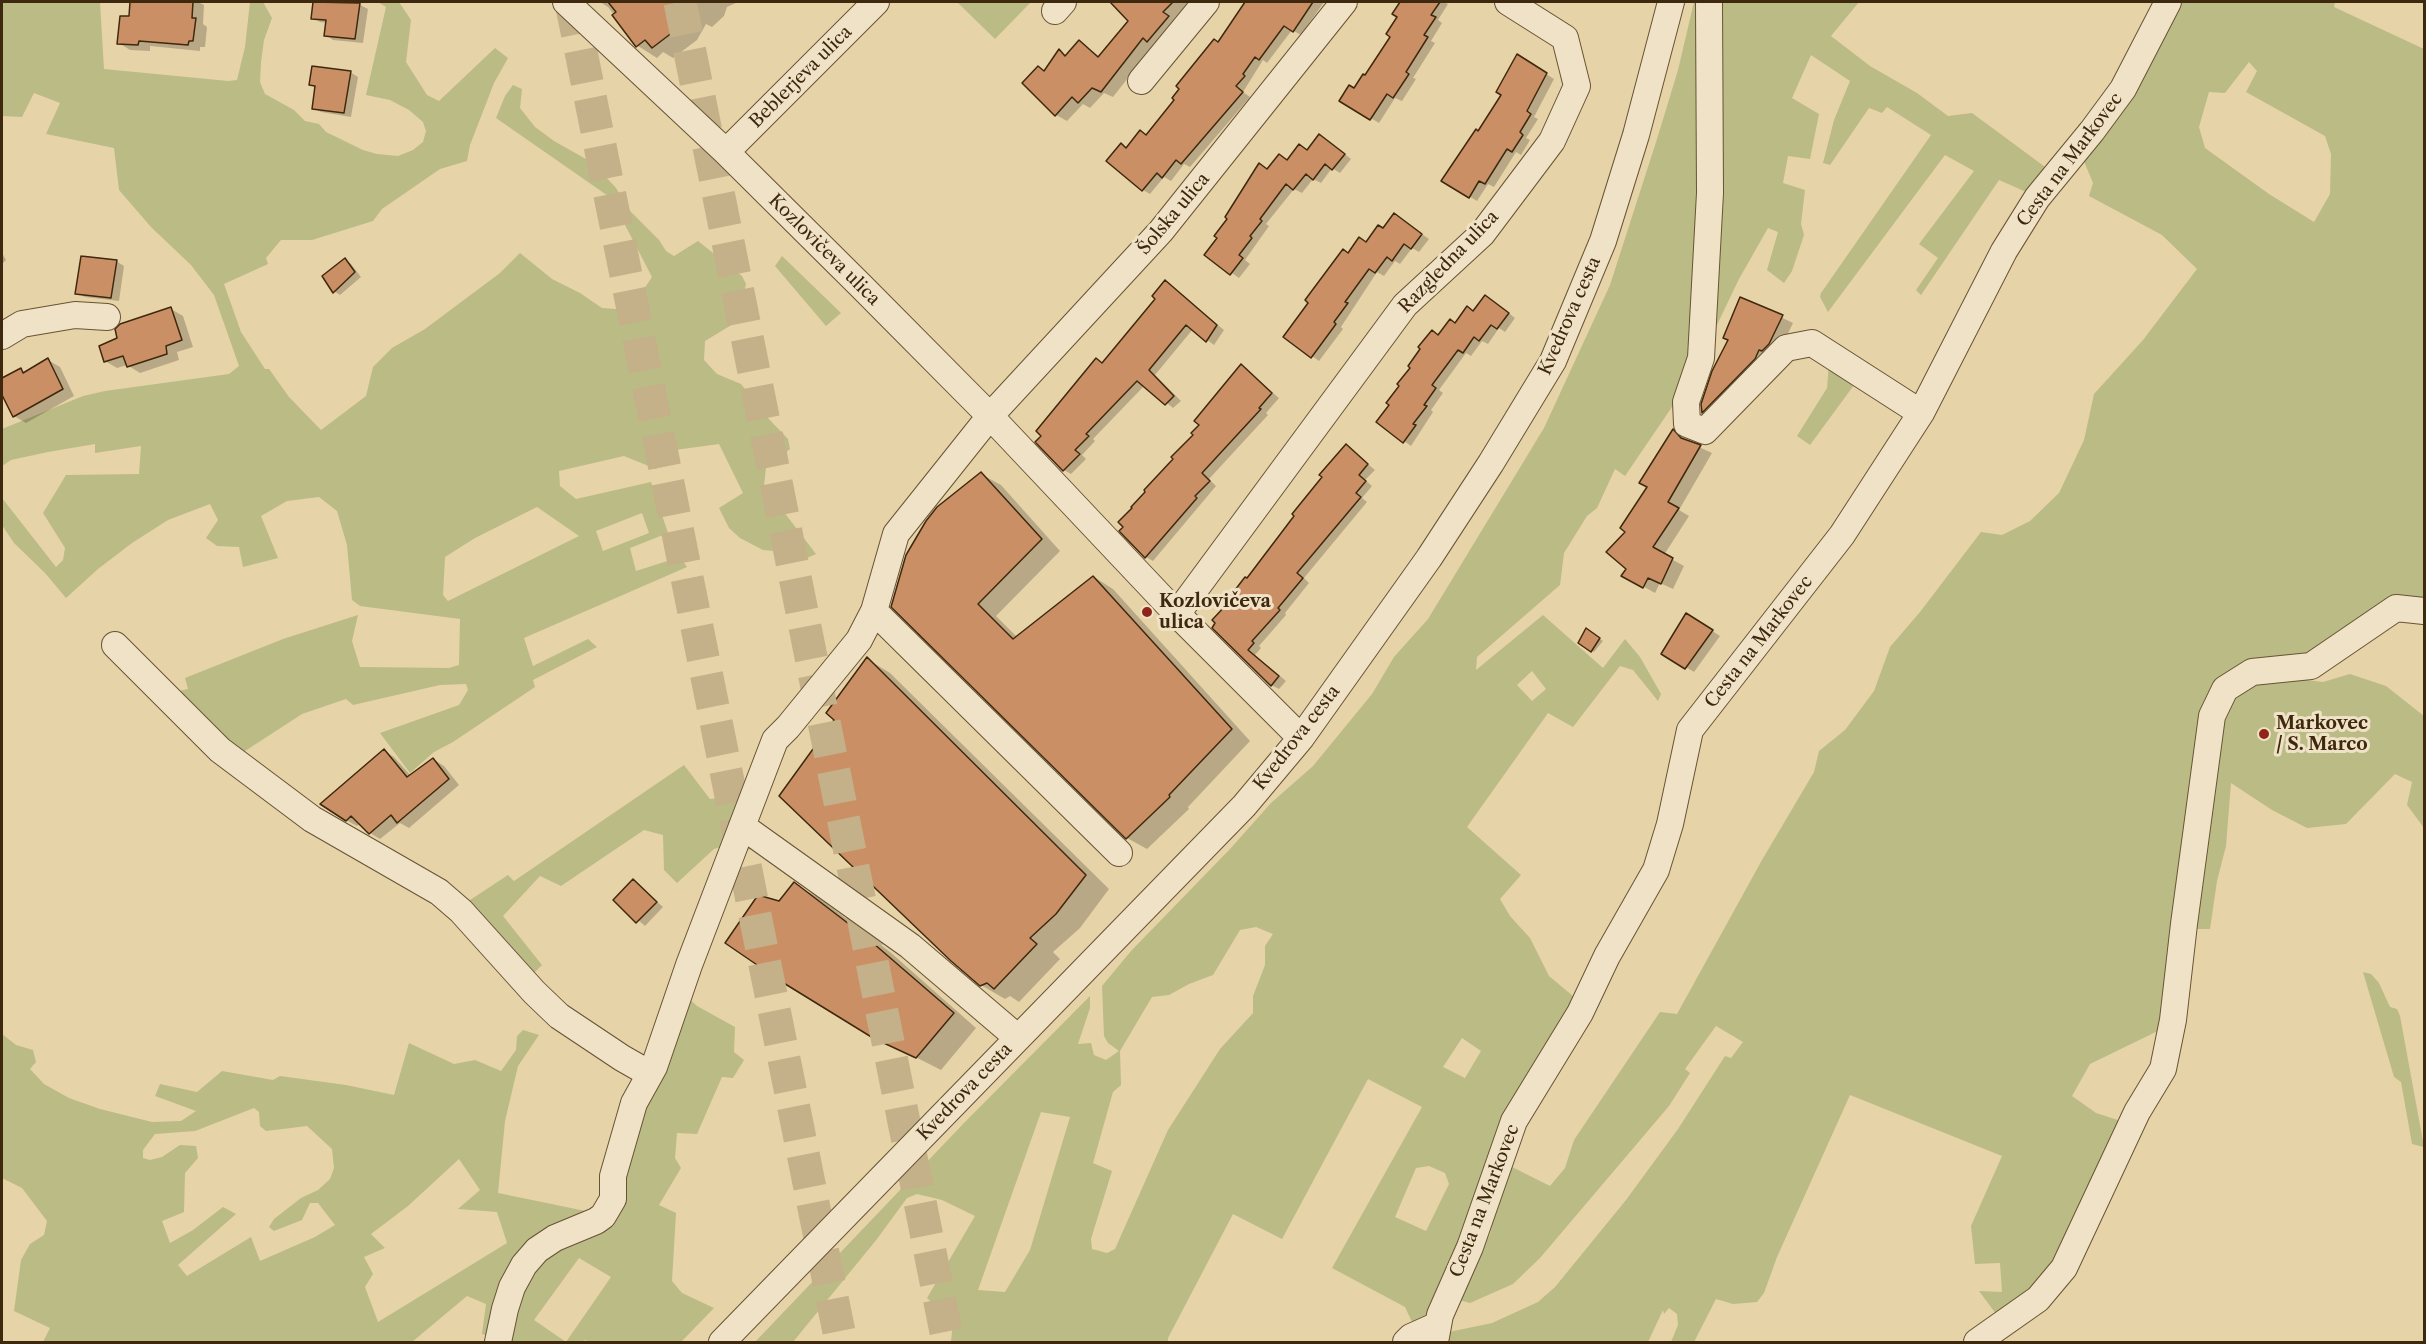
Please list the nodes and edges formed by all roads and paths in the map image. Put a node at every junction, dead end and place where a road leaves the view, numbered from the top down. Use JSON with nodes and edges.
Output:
{"nodes":[{"id":1,"x":566,"y":2,"type":"edge"},
{"id":2,"x":876,"y":2,"type":"edge"},
{"id":3,"x":1206,"y":2,"type":"edge"},
{"id":4,"x":1344,"y":2,"type":"edge"},
{"id":5,"x":1508,"y":2,"type":"edge"},
{"id":6,"x":1671,"y":2,"type":"edge"},
{"id":7,"x":1709,"y":2,"type":"edge"},
{"id":8,"x":2168,"y":2,"type":"edge"},
{"id":9,"x":1140,"y":81,"type":"dead end"},
{"id":10,"x":726,"y":152,"type":"junction"},
{"id":11,"x":106,"y":317,"type":"dead end"},
{"id":12,"x":2,"y":336,"type":"edge"},
{"id":13,"x":1922,"y":413,"type":"junction"},
{"id":14,"x":990,"y":416,"type":"junction"},
{"id":15,"x":874,"y":611,"type":"junction"},
{"id":16,"x":2424,"y":611,"type":"edge"},
{"id":17,"x":1177,"y":614,"type":"junction"},
{"id":18,"x":115,"y":645,"type":"dead end"},
{"id":19,"x":1301,"y":738,"type":"junction"},
{"id":20,"x":742,"y":826,"type":"junction"},
{"id":21,"x":1119,"y":853,"type":"dead end"},
{"id":22,"x":1018,"y":1038,"type":"junction"},
{"id":23,"x":650,"y":1074,"type":"junction"},
{"id":24,"x":1436,"y":1334,"type":"edge"},
{"id":25,"x":498,"y":1342,"type":"edge"},
{"id":26,"x":722,"y":1342,"type":"edge"},
{"id":27,"x":1406,"y":1342,"type":"edge"},
{"id":28,"x":1977,"y":1342,"type":"edge"}],
"edges":[{"from":1,"to":10,"type":"street","name":"Kozlovičeva ulica"},
{"from":2,"to":10,"type":"street","name":"Beblerjeva ulica"},
{"from":3,"to":9,"type":"street"},
{"from":4,"to":14,"type":"street","name":"Šolska ulica"},
{"from":5,"to":17,"type":"street","name":"Razgledna ulica"},
{"from":6,"to":19,"type":"street","name":"Kvedrova cesta"},
{"from":7,"to":13,"type":"street"},
{"from":8,"to":13,"type":"street","name":"Cesta na Markovec"},
{"from":10,"to":14,"type":"street","name":"Kozlovičeva ulica"},
{"from":11,"to":12,"type":"street"},
{"from":13,"to":24,"type":"street","name":"Cesta na Markovec"},
{"from":14,"to":15,"type":"street","name":"Šolska ulica"},
{"from":14,"to":17,"type":"street","name":"Kozlovičeva ulica"},
{"from":15,"to":20,"type":"street","name":"Šolska ulica"},
{"from":15,"to":21,"type":"street"},
{"from":16,"to":28,"type":"street"},
{"from":17,"to":19,"type":"street","name":"Kozlovičeva ulica"},
{"from":18,"to":23,"type":"street"},
{"from":19,"to":22,"type":"street","name":"Kvedrova cesta"},
{"from":20,"to":22,"type":"street"},
{"from":20,"to":23,"type":"street","name":"Šolska ulica"},
{"from":22,"to":26,"type":"street","name":"Kvedrova cesta"},
{"from":23,"to":25,"type":"street","name":"Šolska ulica"},
{"from":24,"to":27,"type":"street"}]}
